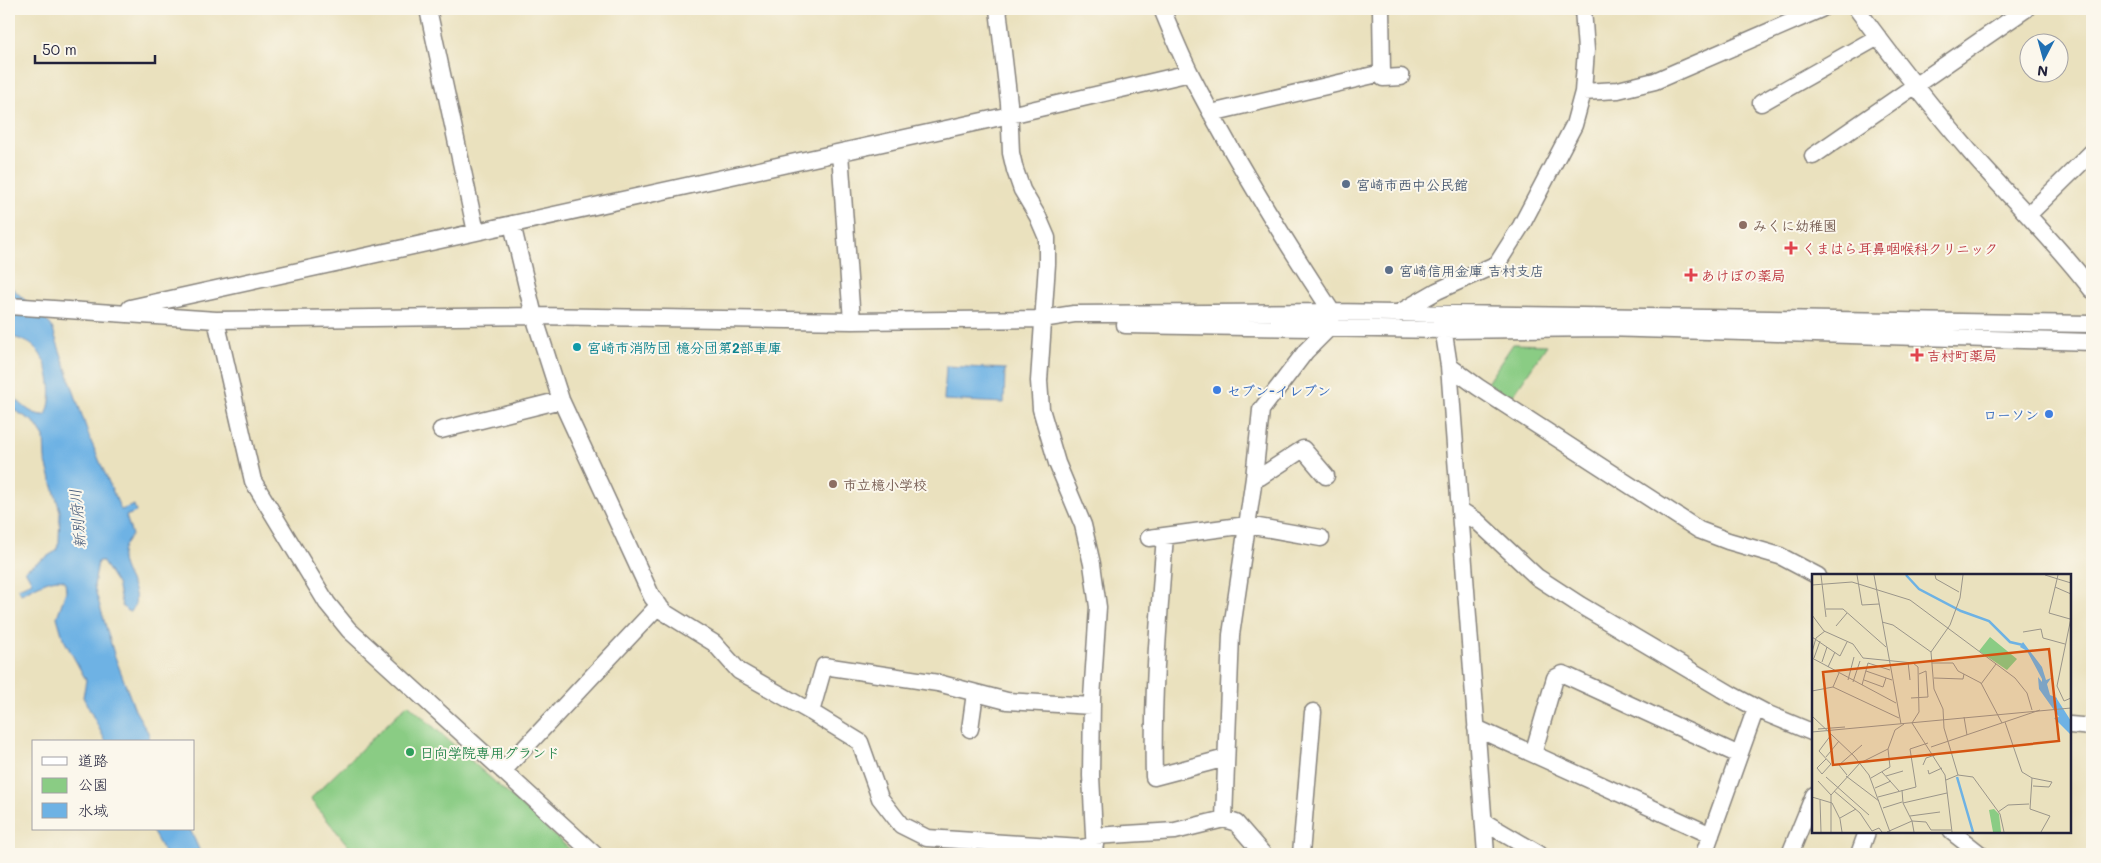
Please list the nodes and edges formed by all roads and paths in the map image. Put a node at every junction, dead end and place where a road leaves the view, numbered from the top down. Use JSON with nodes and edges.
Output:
{"nodes":[{"id":1,"x":428,"y":9,"type":"edge"},
{"id":2,"x":998,"y":9,"type":"edge"},
{"id":3,"x":1162,"y":9,"type":"edge"},
{"id":4,"x":1381,"y":9,"type":"edge"},
{"id":5,"x":1583,"y":9,"type":"edge"},
{"id":6,"x":1821,"y":9,"type":"edge"},
{"id":7,"x":1857,"y":9,"type":"edge"},
{"id":8,"x":2026,"y":9,"type":"edge"},
{"id":9,"x":1878,"y":37,"type":"junction"},
{"id":10,"x":1190,"y":73,"type":"junction"},
{"id":11,"x":1382,"y":73,"type":"junction"},
{"id":12,"x":1401,"y":77,"type":"dead end"},
{"id":13,"x":1916,"y":85,"type":"junction"},
{"id":14,"x":1583,"y":92,"type":"junction"},
{"id":15,"x":1761,"y":103,"type":"dead end"},
{"id":16,"x":1211,"y":113,"type":"junction"},
{"id":17,"x":1010,"y":115,"type":"junction"},
{"id":18,"x":2092,"y":152,"type":"edge"},
{"id":19,"x":840,"y":153,"type":"junction"},
{"id":20,"x":1813,"y":156,"type":"dead end"},
{"id":21,"x":2028,"y":215,"type":"junction"},
{"id":22,"x":512,"y":224,"type":"junction"},
{"id":23,"x":476,"y":232,"type":"junction"},
{"id":24,"x":2091,"y":284,"type":"edge"},
{"id":25,"x":9,"y":306,"type":"edge"},
{"id":26,"x":113,"y":312,"type":"junction"},
{"id":27,"x":1332,"y":312,"type":"junction"},
{"id":28,"x":1397,"y":314,"type":"junction"},
{"id":29,"x":534,"y":316,"type":"junction"},
{"id":30,"x":1042,"y":319,"type":"junction"},
{"id":31,"x":216,"y":320,"type":"junction"},
{"id":32,"x":852,"y":321,"type":"junction"},
{"id":33,"x":1442,"y":323,"type":"junction"},
{"id":34,"x":2092,"y":324,"type":"edge"},
{"id":35,"x":1328,"y":329,"type":"junction"},
{"id":36,"x":2092,"y":342,"type":"edge"},
{"id":37,"x":1449,"y":366,"type":"junction"},
{"id":38,"x":561,"y":400,"type":"junction"},
{"id":39,"x":441,"y":430,"type":"dead end"},
{"id":40,"x":1326,"y":476,"type":"dead end"},
{"id":41,"x":1254,"y":478,"type":"junction"},
{"id":42,"x":1460,"y":510,"type":"junction"},
{"id":43,"x":1247,"y":525,"type":"junction"},
{"id":44,"x":1321,"y":538,"type":"dead end"},
{"id":45,"x":1814,"y":574,"type":"edge"},
{"id":46,"x":659,"y":605,"type":"junction"},
{"id":47,"x":975,"y":693,"type":"junction"},
{"id":48,"x":1092,"y":706,"type":"junction"},
{"id":49,"x":1756,"y":708,"type":"junction"},
{"id":50,"x":811,"y":712,"type":"junction"},
{"id":51,"x":1312,"y":712,"type":"dead end"},
{"id":52,"x":2071,"y":725,"type":"edge"},
{"id":53,"x":2092,"y":727,"type":"edge"},
{"id":54,"x":1476,"y":728,"type":"junction"},
{"id":55,"x":970,"y":729,"type":"dead end"},
{"id":56,"x":1812,"y":732,"type":"edge"},
{"id":57,"x":1533,"y":754,"type":"junction"},
{"id":58,"x":1739,"y":755,"type":"junction"},
{"id":59,"x":1226,"y":758,"type":"junction"},
{"id":60,"x":503,"y":772,"type":"junction"},
{"id":61,"x":1812,"y":800,"type":"edge"},
{"id":62,"x":1224,"y":819,"type":"junction"},
{"id":63,"x":1484,"y":822,"type":"junction"},
{"id":64,"x":1867,"y":833,"type":"edge"},
{"id":65,"x":1957,"y":834,"type":"edge"},
{"id":66,"x":1711,"y":835,"type":"junction"},
{"id":67,"x":1095,"y":845,"type":"edge"},
{"id":68,"x":594,"y":854,"type":"edge"},
{"id":69,"x":1263,"y":854,"type":"edge"},
{"id":70,"x":1301,"y":854,"type":"edge"},
{"id":71,"x":1486,"y":854,"type":"edge"},
{"id":72,"x":1539,"y":854,"type":"edge"},
{"id":73,"x":1704,"y":854,"type":"edge"},
{"id":74,"x":1790,"y":854,"type":"edge"},
{"id":75,"x":1860,"y":854,"type":"edge"},
{"id":76,"x":1980,"y":854,"type":"edge"}],
"edges":[{"from":1,"to":23,"type":"street"},
{"from":2,"to":17,"type":"street"},
{"from":3,"to":10,"type":"street"},
{"from":4,"to":11,"type":"street"},
{"from":5,"to":14,"type":"street"},
{"from":6,"to":14,"type":"street"},
{"from":7,"to":9,"type":"street"},
{"from":8,"to":13,"type":"street"},
{"from":9,"to":13,"type":"street"},
{"from":9,"to":15,"type":"street"},
{"from":10,"to":16,"type":"street"},
{"from":10,"to":17,"type":"street"},
{"from":11,"to":12,"type":"street"},
{"from":11,"to":16,"type":"street"},
{"from":13,"to":20,"type":"street"},
{"from":13,"to":21,"type":"street"},
{"from":14,"to":28,"type":"street"},
{"from":16,"to":27,"type":"street"},
{"from":17,"to":19,"type":"street"},
{"from":17,"to":30,"type":"street"},
{"from":18,"to":21,"type":"street"},
{"from":19,"to":22,"type":"street"},
{"from":19,"to":32,"type":"street"},
{"from":21,"to":24,"type":"street"},
{"from":22,"to":23,"type":"street"},
{"from":22,"to":29,"type":"street"},
{"from":23,"to":26,"type":"street"},
{"from":25,"to":26,"type":"street"},
{"from":26,"to":31,"type":"street"},
{"from":27,"to":28,"type":"street"},
{"from":27,"to":30,"type":"street"},
{"from":27,"to":35,"type":"street"},
{"from":28,"to":33,"type":"street"},
{"from":29,"to":31,"type":"street"},
{"from":29,"to":32,"type":"street"},
{"from":29,"to":38,"type":"street"},
{"from":30,"to":32,"type":"street"},
{"from":30,"to":35,"type":"street"},
{"from":30,"to":48,"type":"street"},
{"from":31,"to":60,"type":"street"},
{"from":33,"to":34,"type":"street"},
{"from":33,"to":35,"type":"street"},
{"from":33,"to":36,"type":"street"},
{"from":33,"to":37,"type":"street"},
{"from":35,"to":41,"type":"street"},
{"from":37,"to":42,"type":"street"},
{"from":37,"to":45,"type":"street"},
{"from":38,"to":39,"type":"street"},
{"from":38,"to":46,"type":"street"},
{"from":40,"to":41,"type":"street"},
{"from":41,"to":43,"type":"street"},
{"from":42,"to":49,"type":"street"},
{"from":42,"to":54,"type":"street"},
{"from":43,"to":44,"type":"street"},
{"from":43,"to":59,"type":"street"},
{"from":43,"to":59,"type":"street"},
{"from":46,"to":50,"type":"street"},
{"from":46,"to":60,"type":"street"},
{"from":47,"to":48,"type":"street"},
{"from":47,"to":50,"type":"street"},
{"from":47,"to":55,"type":"street"},
{"from":48,"to":67,"type":"street"},
{"from":49,"to":56,"type":"street"},
{"from":49,"to":58,"type":"street"},
{"from":50,"to":67,"type":"street"},
{"from":51,"to":70,"type":"street"},
{"from":52,"to":53,"type":"street"},
{"from":54,"to":57,"type":"street"},
{"from":54,"to":63,"type":"street"},
{"from":57,"to":58,"type":"street"},
{"from":57,"to":66,"type":"street"},
{"from":58,"to":66,"type":"street"},
{"from":59,"to":62,"type":"street"},
{"from":60,"to":68,"type":"street"},
{"from":61,"to":74,"type":"street"},
{"from":62,"to":67,"type":"street"},
{"from":62,"to":69,"type":"street"},
{"from":63,"to":71,"type":"street"},
{"from":63,"to":72,"type":"street"},
{"from":64,"to":75,"type":"street"},
{"from":65,"to":76,"type":"street"},
{"from":66,"to":73,"type":"street"}]}
